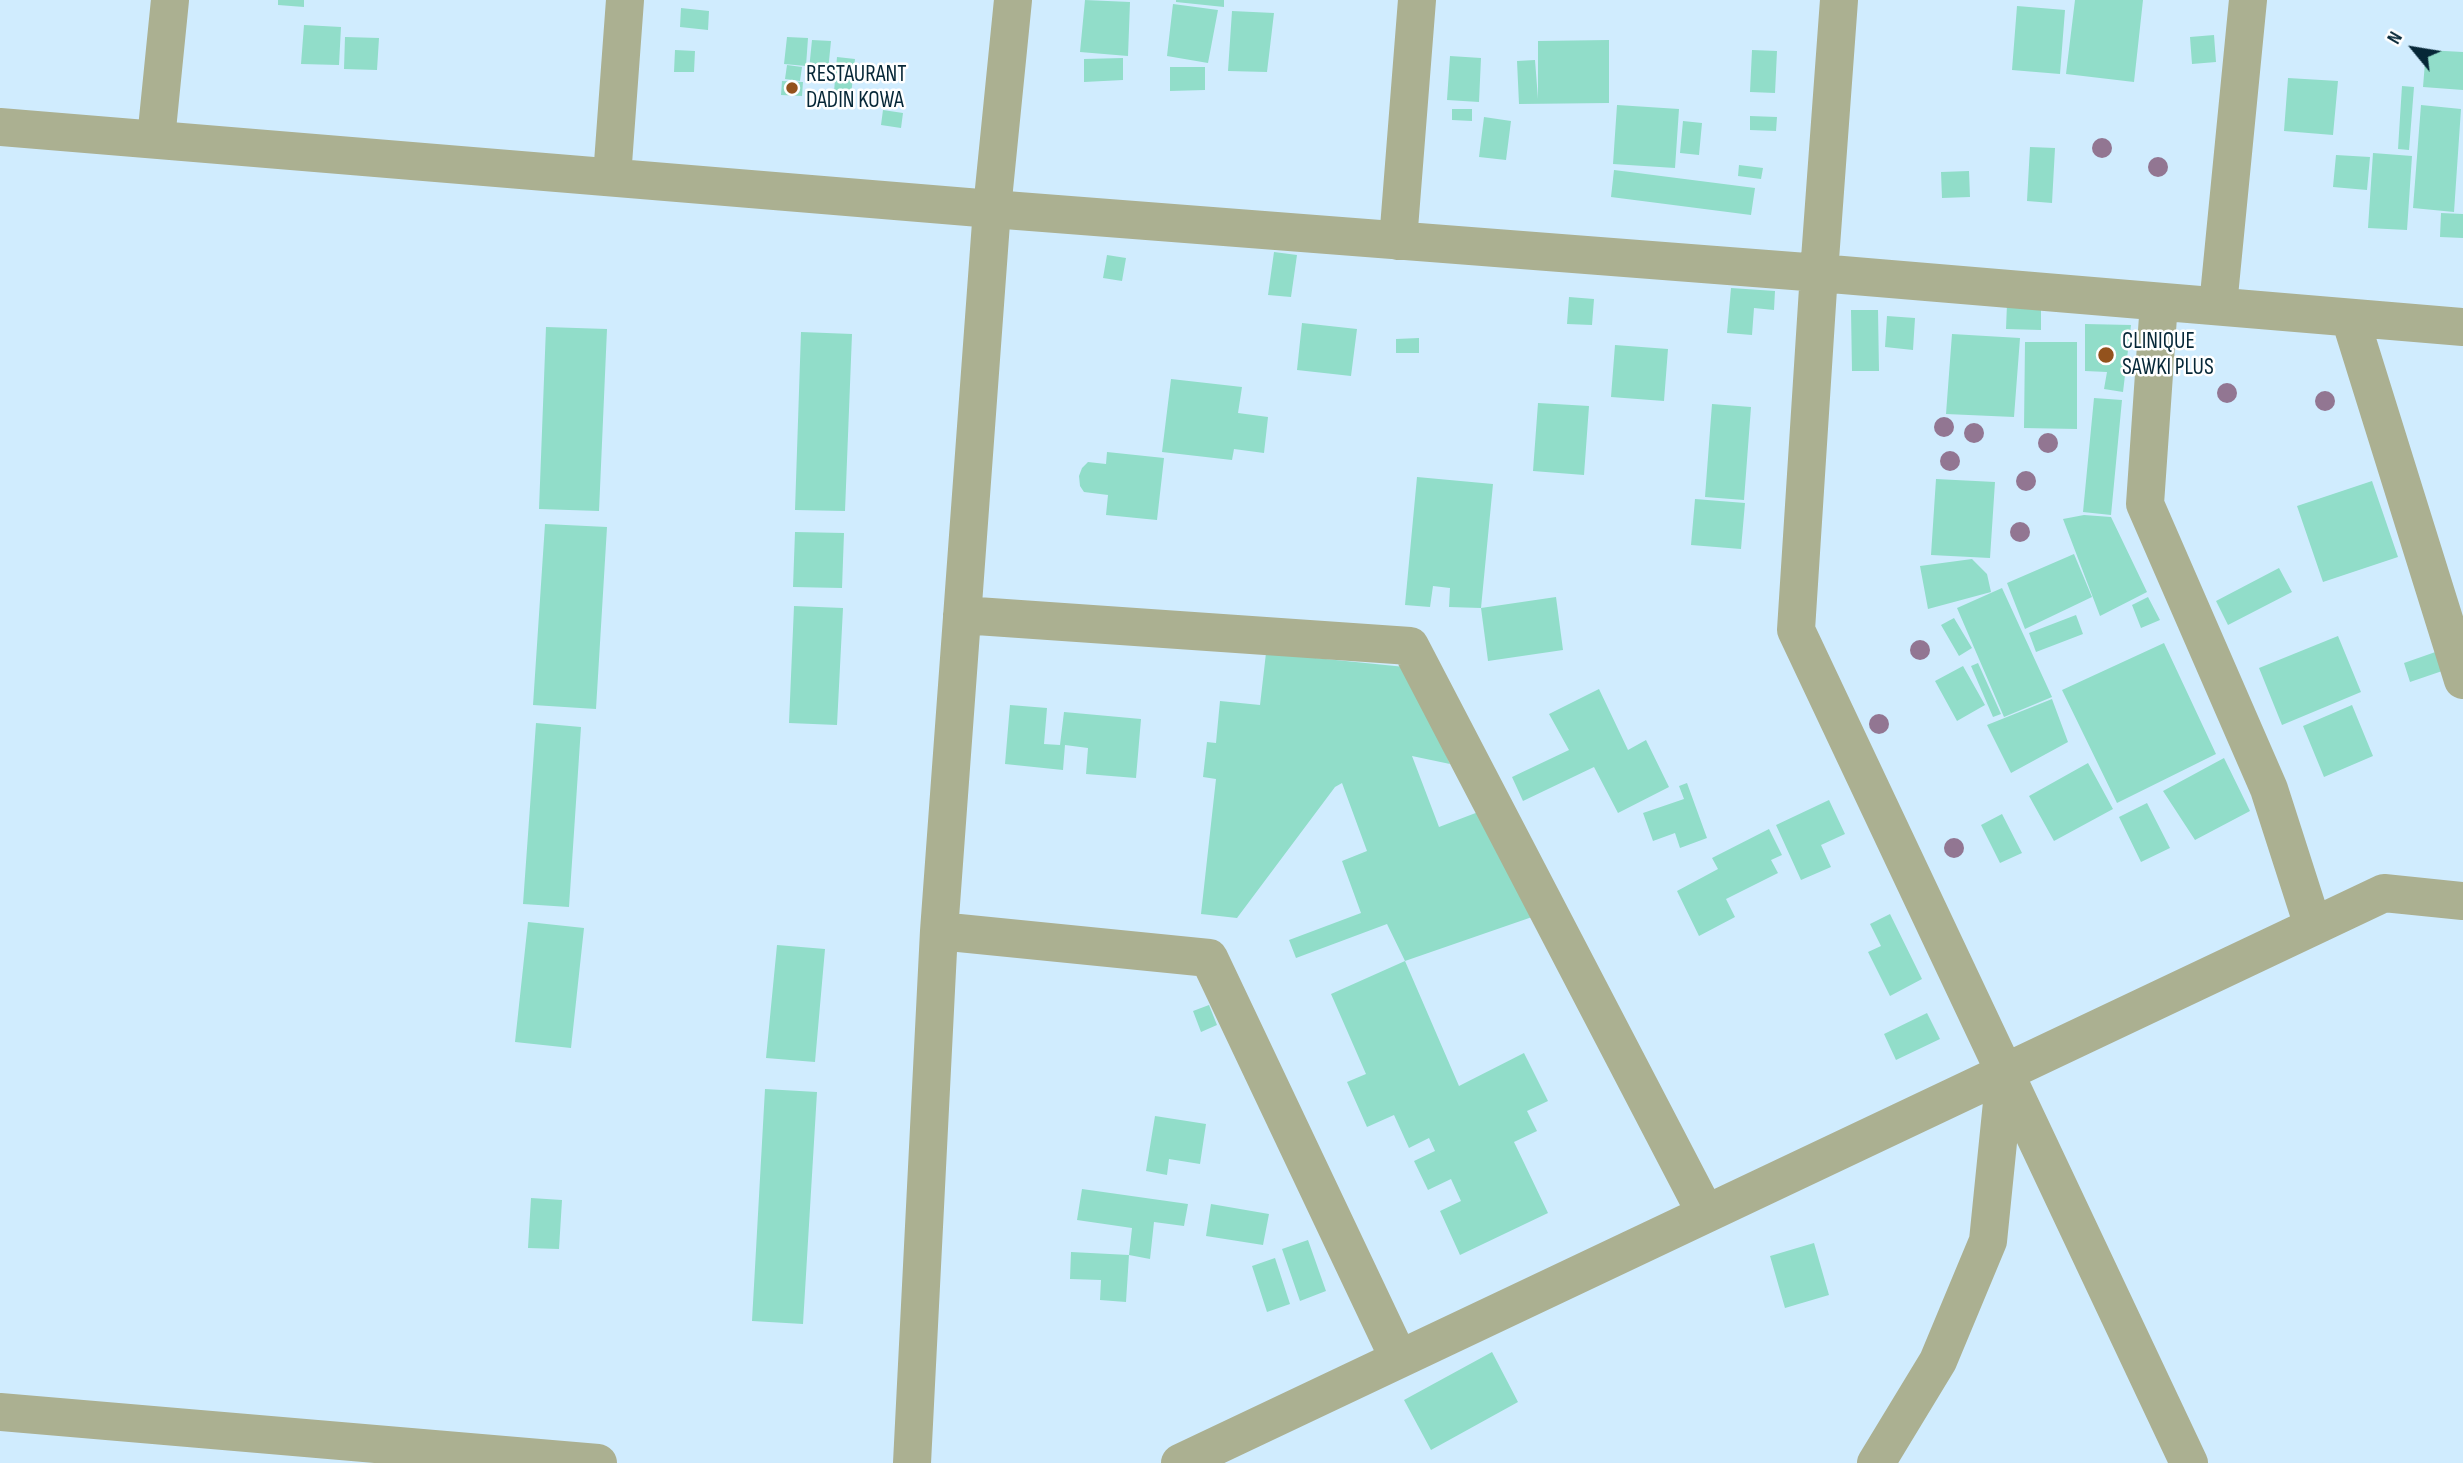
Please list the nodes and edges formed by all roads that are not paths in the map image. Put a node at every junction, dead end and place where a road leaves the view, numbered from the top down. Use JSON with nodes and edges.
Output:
{"nodes":[{"id":1,"x":170,"y":0,"type":"edge"},
{"id":2,"x":625,"y":0,"type":"edge"},
{"id":3,"x":1013,"y":0,"type":"edge"},
{"id":4,"x":1417,"y":0,"type":"edge"},
{"id":5,"x":1839,"y":0,"type":"edge"},
{"id":6,"x":2248,"y":0,"type":"edge"},
{"id":7,"x":0,"y":127,"type":"edge"},
{"id":8,"x":156,"y":139,"type":"junction"},
{"id":9,"x":612,"y":177,"type":"junction"},
{"id":10,"x":992,"y":209,"type":"junction"},
{"id":11,"x":1398,"y":241,"type":"junction"},
{"id":12,"x":1819,"y":273,"type":"junction"},
{"id":13,"x":2159,"y":302,"type":"junction"},
{"id":14,"x":2218,"y":306,"type":"junction"},
{"id":15,"x":2350,"y":318,"type":"junction"},
{"id":16,"x":2463,"y":327,"type":"edge"},
{"id":17,"x":962,"y":615,"type":"junction"},
{"id":18,"x":2463,"y":680,"type":"edge"},
{"id":19,"x":2463,"y":901,"type":"edge"},
{"id":20,"x":2313,"y":926,"type":"junction"},
{"id":21,"x":939,"y":931,"type":"junction"},
{"id":22,"x":2005,"y":1072,"type":"junction"},
{"id":23,"x":1706,"y":1214,"type":"junction"},
{"id":24,"x":1399,"y":1359,"type":"junction"},
{"id":25,"x":0,"y":1412,"type":"edge"},
{"id":26,"x":598,"y":1463,"type":"edge"},
{"id":27,"x":912,"y":1463,"type":"edge"},
{"id":28,"x":1180,"y":1463,"type":"edge"},
{"id":29,"x":1876,"y":1463,"type":"edge"},
{"id":30,"x":2189,"y":1463,"type":"edge"}],
"edges":[{"from":1,"to":8,"type":"street"},
{"from":2,"to":9,"type":"street"},
{"from":3,"to":10,"type":"street"},
{"from":4,"to":11,"type":"street"},
{"from":5,"to":12,"type":"street"},
{"from":6,"to":14,"type":"street"},
{"from":7,"to":8,"type":"street"},
{"from":8,"to":9,"type":"street"},
{"from":9,"to":10,"type":"street"},
{"from":10,"to":11,"type":"street"},
{"from":10,"to":17,"type":"street"},
{"from":11,"to":12,"type":"street"},
{"from":12,"to":13,"type":"street"},
{"from":12,"to":22,"type":"street"},
{"from":13,"to":14,"type":"street"},
{"from":13,"to":20,"type":"street"},
{"from":14,"to":15,"type":"street"},
{"from":15,"to":16,"type":"street"},
{"from":15,"to":18,"type":"street"},
{"from":17,"to":21,"type":"street"},
{"from":17,"to":23,"type":"street"},
{"from":19,"to":20,"type":"street"},
{"from":20,"to":22,"type":"street"},
{"from":21,"to":24,"type":"street"},
{"from":21,"to":27,"type":"street"},
{"from":22,"to":23,"type":"street"},
{"from":22,"to":29,"type":"street"},
{"from":22,"to":30,"type":"street"},
{"from":23,"to":24,"type":"street"},
{"from":24,"to":28,"type":"street"},
{"from":25,"to":26,"type":"street"}]}
